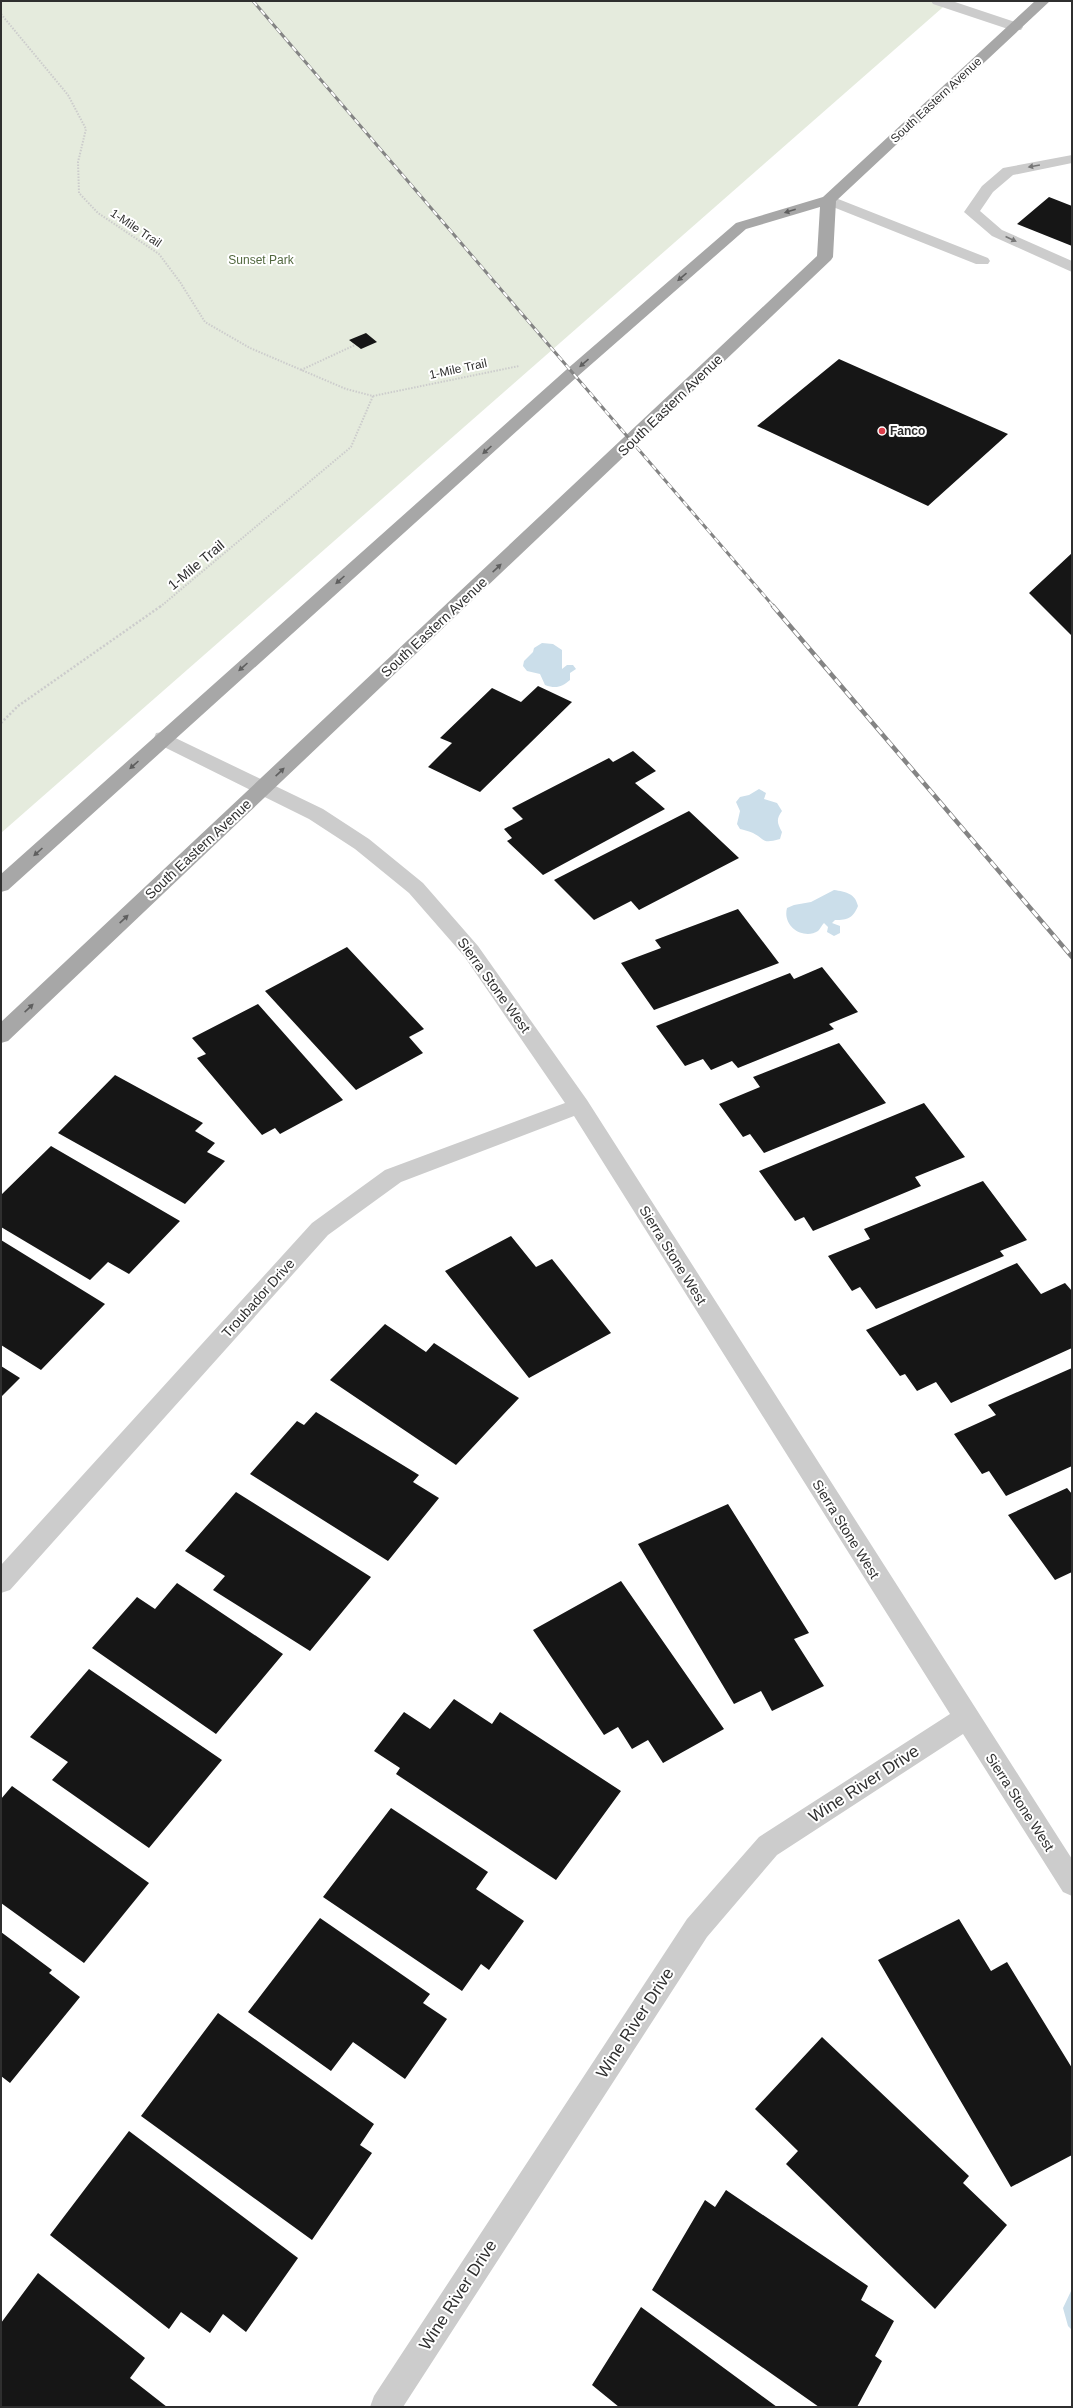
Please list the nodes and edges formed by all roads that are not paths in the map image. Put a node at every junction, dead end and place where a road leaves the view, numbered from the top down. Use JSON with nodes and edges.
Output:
{"nodes":[{"id":1,"x":938,"y":1,"type":"edge"},
{"id":2,"x":1043,"y":1,"type":"edge"},
{"id":3,"x":1016,"y":27,"type":"junction"},
{"id":4,"x":1072,"y":159,"type":"edge"},
{"id":5,"x":828,"y":200,"type":"junction"},
{"id":6,"x":982,"y":260,"type":"dead end"},
{"id":7,"x":1072,"y":267,"type":"edge"},
{"id":8,"x":163,"y":738,"type":"junction"},
{"id":9,"x":263,"y":788,"type":"junction"},
{"id":10,"x":1,"y":885,"type":"edge"},
{"id":11,"x":1,"y":1035,"type":"edge"},
{"id":12,"x":579,"y":1106,"type":"junction"},
{"id":13,"x":1,"y":1582,"type":"edge"},
{"id":14,"x":966,"y":1718,"type":"junction"},
{"id":15,"x":1072,"y":1883,"type":"edge"},
{"id":16,"x":385,"y":2407,"type":"edge"}],
"edges":[{"from":1,"to":3,"type":"street"},
{"from":2,"to":3,"type":"main road","name":"South Eastern Avenue"},
{"from":3,"to":5,"type":"main road","name":"South Eastern Avenue"},
{"from":4,"to":7,"type":"street","one_way":true},
{"from":5,"to":6,"type":"street"},
{"from":5,"to":8,"type":"main road","name":"South Eastern Avenue","one_way":true},
{"from":9,"to":5,"type":"main road","name":"South Eastern Avenue","one_way":true},
{"from":8,"to":9,"type":"street","name":"Sierra Stone West"},
{"from":8,"to":10,"type":"main road","name":"South Eastern Avenue","one_way":true},
{"from":11,"to":9,"type":"main road","name":"South Eastern Avenue","one_way":true},
{"from":9,"to":12,"type":"street","name":"Sierra Stone West"},
{"from":12,"to":13,"type":"street","name":"Troubador Drive"},
{"from":12,"to":14,"type":"street","name":"Sierra Stone West"},
{"from":14,"to":15,"type":"street","name":"Sierra Stone West"},
{"from":14,"to":16,"type":"street","name":"Wine River Drive"}]}
